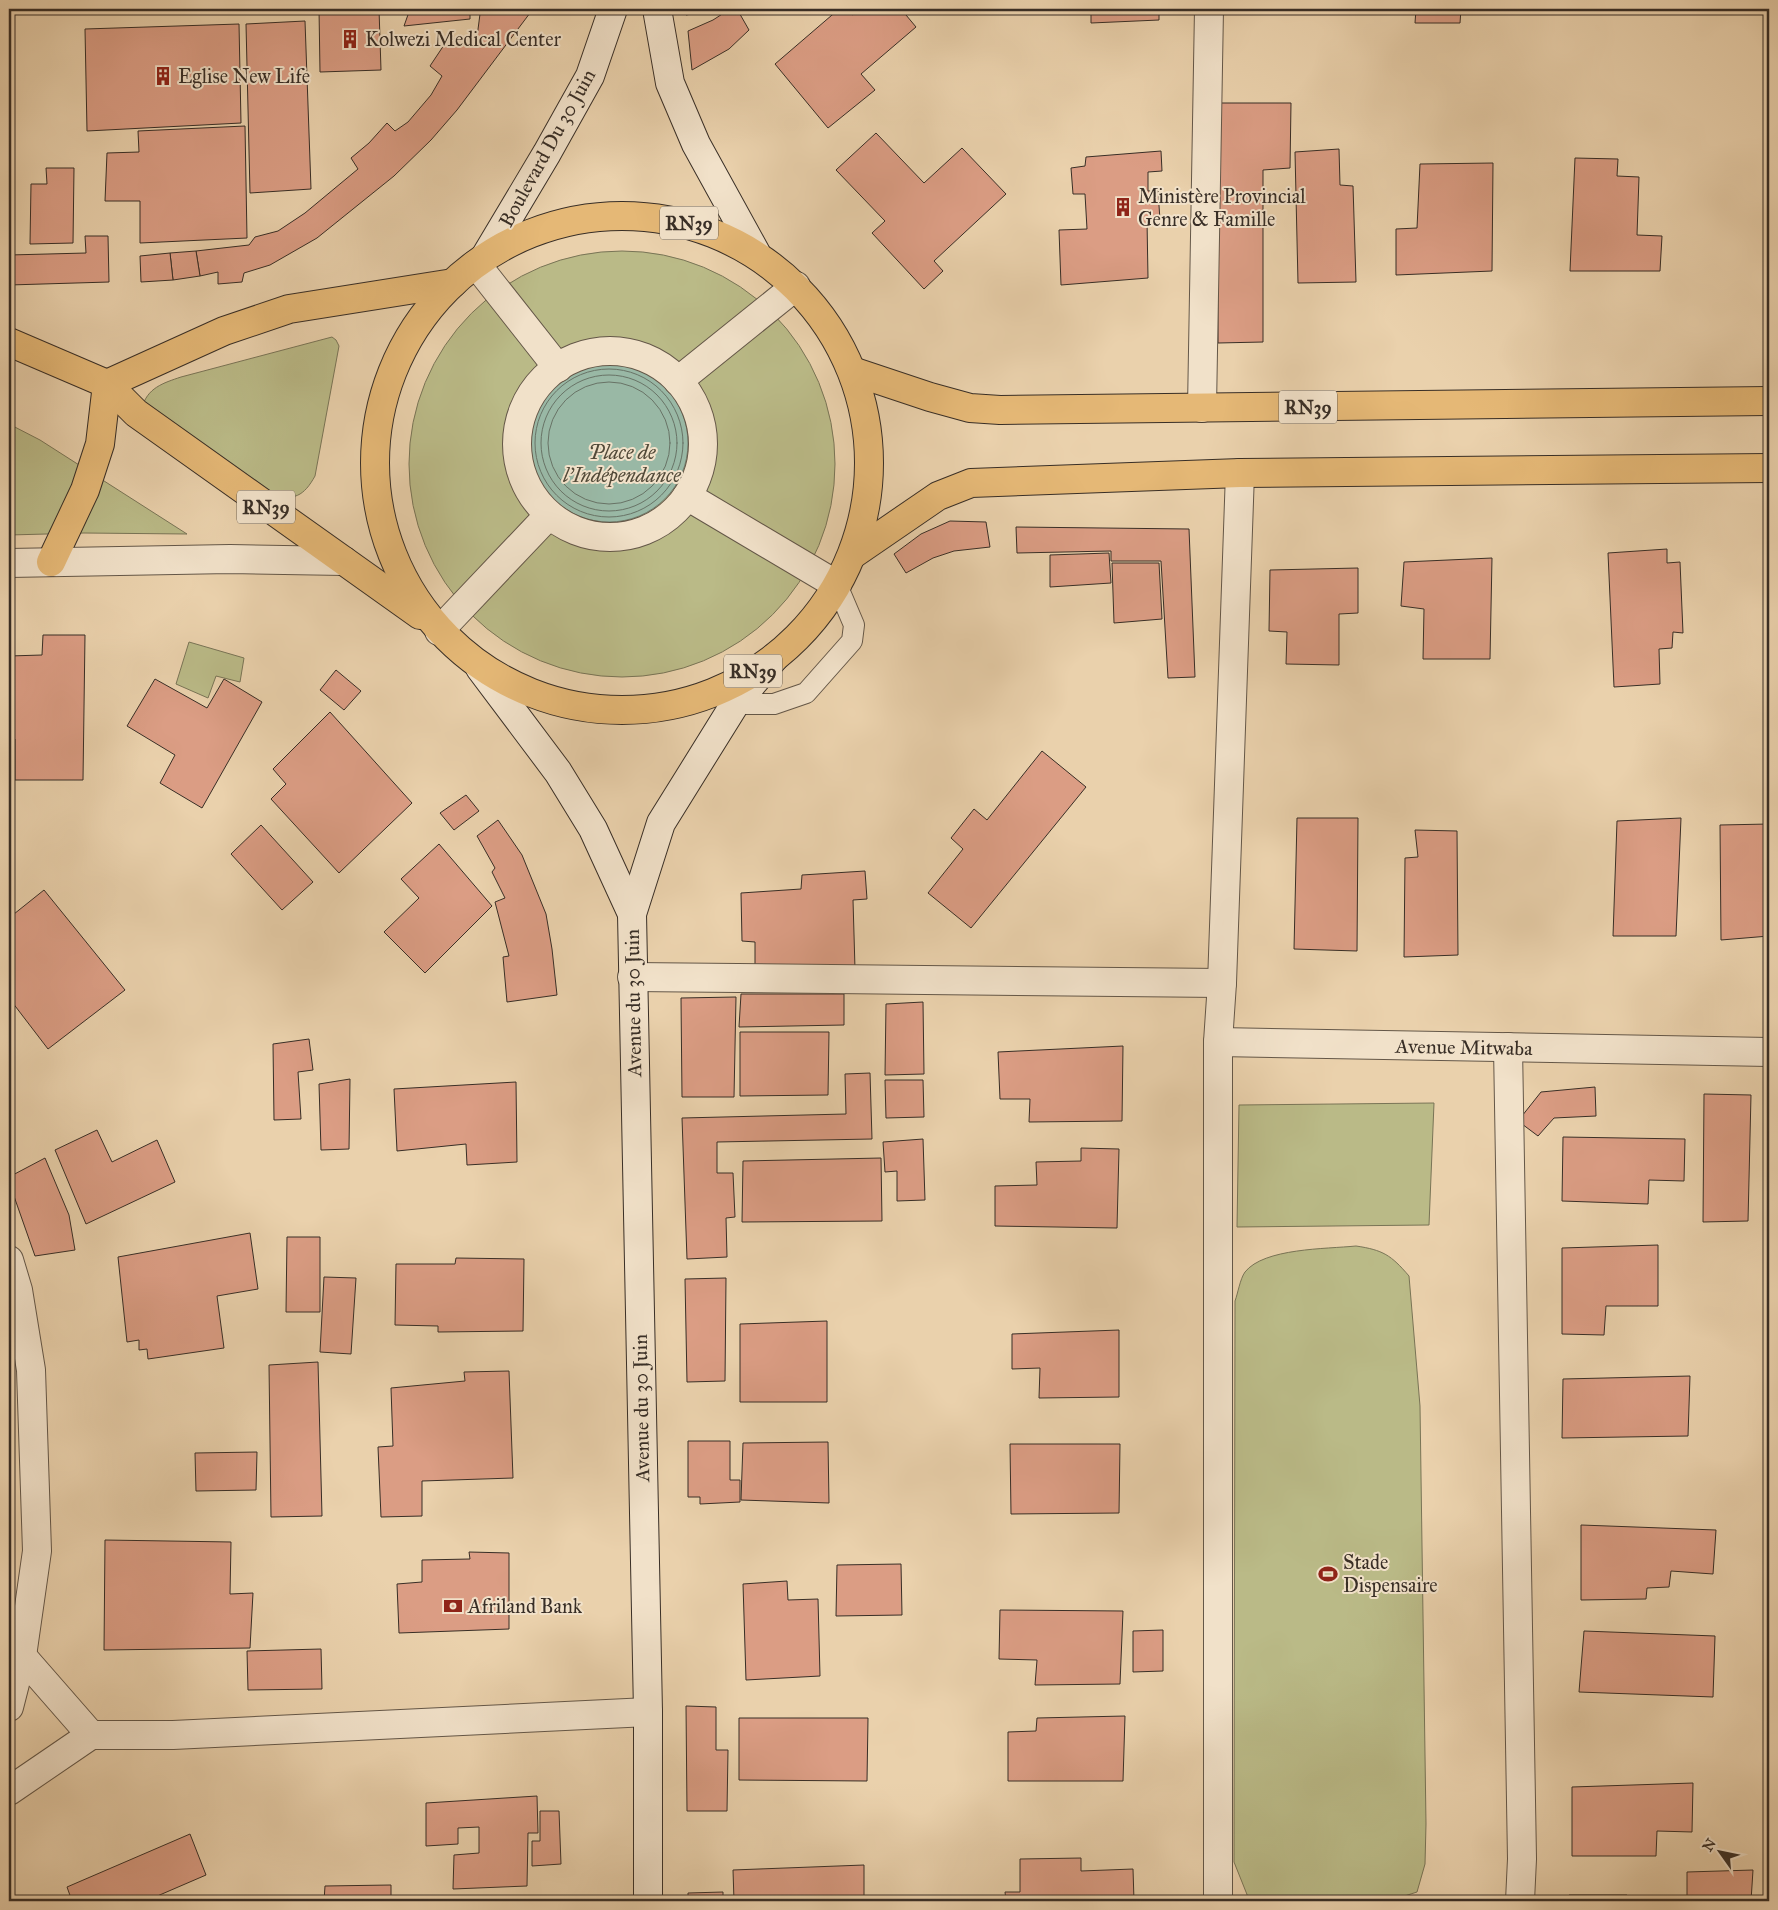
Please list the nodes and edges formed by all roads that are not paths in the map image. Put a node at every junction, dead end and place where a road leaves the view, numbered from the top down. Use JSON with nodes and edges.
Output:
{"nodes":[{"id":1,"x":613,"y":9,"type":"edge"},
{"id":2,"x":657,"y":9,"type":"edge"},
{"id":3,"x":1209,"y":9,"type":"edge"},
{"id":4,"x":756,"y":253,"type":"junction"},
{"id":5,"x":480,"y":261,"type":"junction"},
{"id":6,"x":452,"y":283,"type":"junction"},
{"id":7,"x":796,"y":286,"type":"junction"},
{"id":8,"x":9,"y":342,"type":"edge"},
{"id":9,"x":558,"y":368,"type":"junction"},
{"id":10,"x":852,"y":371,"type":"junction"},
{"id":11,"x":678,"y":381,"type":"junction"},
{"id":12,"x":107,"y":384,"type":"junction"},
{"id":13,"x":1769,"y":401,"type":"edge"},
{"id":14,"x":1202,"y":408,"type":"junction"},
{"id":15,"x":1769,"y":468,"type":"edge"},
{"id":16,"x":1240,"y":474,"type":"junction"},
{"id":17,"x":687,"y":496,"type":"junction"},
{"id":18,"x":549,"y":515,"type":"junction"},
{"id":19,"x":852,"y":555,"type":"junction"},
{"id":20,"x":344,"y":561,"type":"junction"},
{"id":21,"x":50,"y":562,"type":"junction"},
{"id":22,"x":9,"y":563,"type":"edge"},
{"id":23,"x":837,"y":585,"type":"junction"},
{"id":24,"x":435,"y":627,"type":"junction"},
{"id":25,"x":774,"y":658,"type":"junction"},
{"id":26,"x":480,"y":668,"type":"junction"},
{"id":27,"x":735,"y":704,"type":"junction"},
{"id":28,"x":632,"y":914,"type":"junction"},
{"id":29,"x":632,"y":977,"type":"junction"},
{"id":30,"x":1222,"y":983,"type":"junction"},
{"id":31,"x":1218,"y":1042,"type":"junction"},
{"id":32,"x":1508,"y":1047,"type":"junction"},
{"id":33,"x":1769,"y":1052,"type":"edge"},
{"id":34,"x":9,"y":1260,"type":"edge"},
{"id":35,"x":22,"y":1656,"type":"junction"},
{"id":36,"x":9,"y":1707,"type":"edge"},
{"id":37,"x":648,"y":1712,"type":"junction"},
{"id":38,"x":91,"y":1735,"type":"junction"},
{"id":39,"x":9,"y":1791,"type":"edge"},
{"id":40,"x":648,"y":1901,"type":"edge"},
{"id":41,"x":1218,"y":1901,"type":"edge"},
{"id":42,"x":1520,"y":1901,"type":"edge"}],
"edges":[{"from":1,"to":5,"type":"street","name":"Boulevard Du 30 Juin"},
{"from":2,"to":4,"type":"street"},
{"from":3,"to":14,"type":"street"},
{"from":4,"to":5,"type":"highway","number":"RN39"},
{"from":4,"to":7,"type":"highway","number":"RN39"},
{"from":5,"to":6,"type":"highway","number":"RN39"},
{"from":5,"to":9,"type":"street"},
{"from":6,"to":12,"type":"highway","number":"RN39"},
{"from":6,"to":24,"type":"highway","number":"RN39"},
{"from":7,"to":10,"type":"highway","number":"RN39"},
{"from":7,"to":11,"type":"street"},
{"from":8,"to":12,"type":"highway","number":"RN39"},
{"from":9,"to":11,"type":"street"},
{"from":9,"to":18,"type":"street"},
{"from":10,"to":14,"type":"highway","number":"RN39"},
{"from":10,"to":19,"type":"highway"},
{"from":11,"to":17,"type":"street"},
{"from":12,"to":20,"type":"highway","number":"RN39"},
{"from":12,"to":21,"type":"highway"},
{"from":13,"to":14,"type":"highway","number":"RN39"},
{"from":15,"to":16,"type":"highway","number":"RN39"},
{"from":16,"to":19,"type":"highway","number":"RN39"},
{"from":16,"to":30,"type":"street"},
{"from":17,"to":18,"type":"street"},
{"from":17,"to":23,"type":"street"},
{"from":18,"to":24,"type":"street"},
{"from":19,"to":23,"type":"highway","number":"RN39"},
{"from":20,"to":21,"type":"street"},
{"from":20,"to":24,"type":"highway","number":"RN39"},
{"from":21,"to":22,"type":"street"},
{"from":23,"to":25,"type":"highway","number":"RN39"},
{"from":23,"to":27,"type":"lane"},
{"from":24,"to":26,"type":"highway","number":"RN39"},
{"from":25,"to":26,"type":"highway","number":"RN39"},
{"from":25,"to":27,"type":"street"},
{"from":26,"to":28,"type":"street"},
{"from":27,"to":28,"type":"street"},
{"from":28,"to":29,"type":"street","name":"Avenue du 30 Juin"},
{"from":29,"to":30,"type":"street"},
{"from":29,"to":37,"type":"street","name":"Avenue du 30 Juin"},
{"from":30,"to":31,"type":"street"},
{"from":31,"to":32,"type":"street","name":"Avenue Mitwaba"},
{"from":31,"to":41,"type":"street"},
{"from":32,"to":33,"type":"street","name":"Avenue Mitwaba"},
{"from":32,"to":42,"type":"street"},
{"from":34,"to":35,"type":"street"},
{"from":35,"to":36,"type":"street"},
{"from":35,"to":38,"type":"street"},
{"from":37,"to":38,"type":"street"},
{"from":37,"to":40,"type":"street","name":"Avenue du 30 Juin"},
{"from":38,"to":39,"type":"street"}]}
